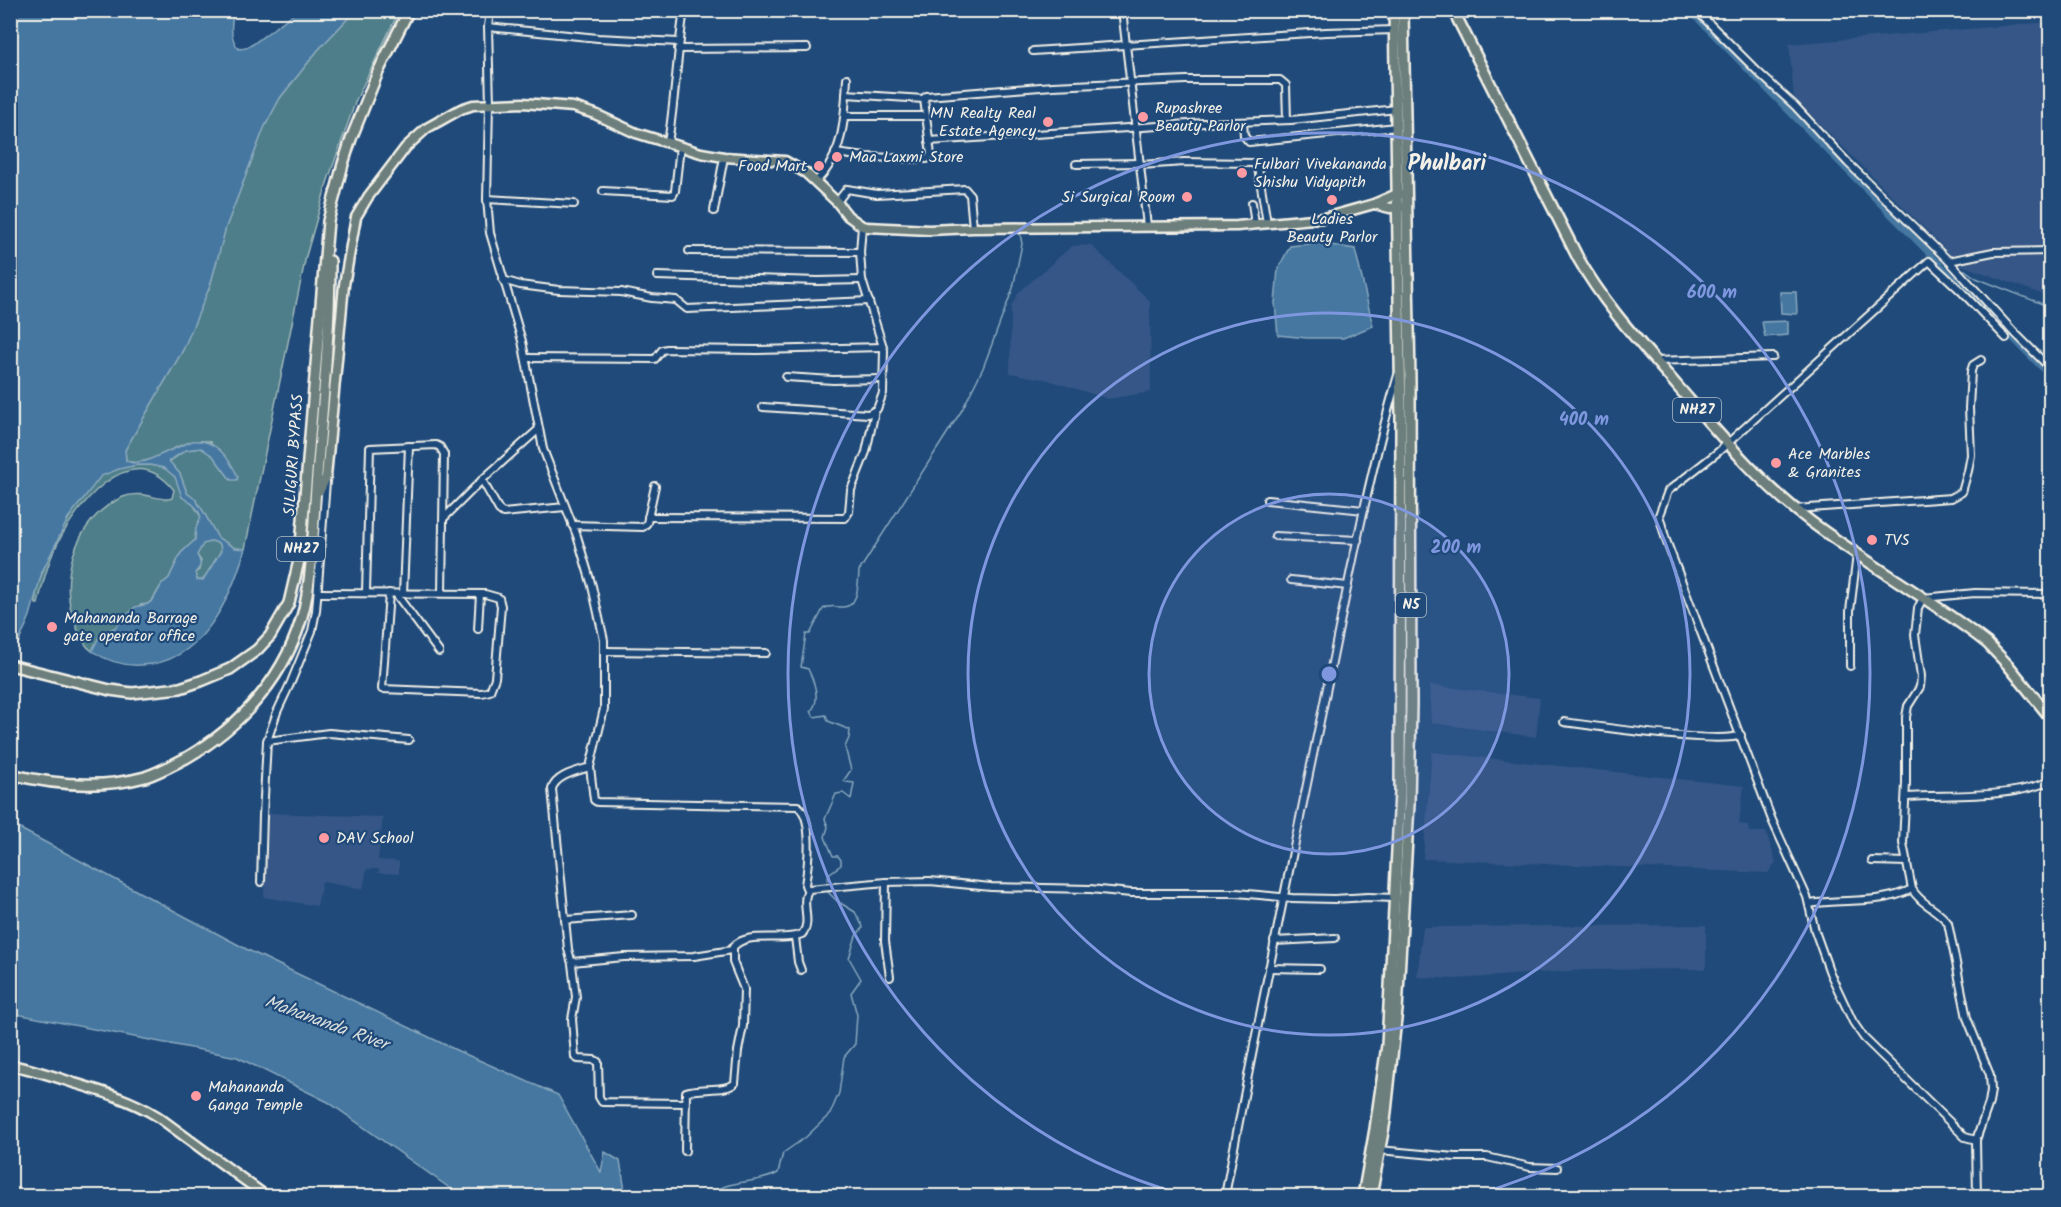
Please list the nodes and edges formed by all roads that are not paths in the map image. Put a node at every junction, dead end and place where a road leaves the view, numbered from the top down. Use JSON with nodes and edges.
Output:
{"nodes":[{"id":1,"x":409,"y":10,"type":"edge"},
{"id":2,"x":490,"y":10,"type":"edge"},
{"id":3,"x":684,"y":10,"type":"edge"},
{"id":4,"x":1122,"y":10,"type":"edge"},
{"id":5,"x":1394,"y":10,"type":"edge"},
{"id":6,"x":1403,"y":10,"type":"edge"},
{"id":7,"x":1453,"y":10,"type":"edge"},
{"id":8,"x":1696,"y":10,"type":"edge"},
{"id":9,"x":488,"y":27,"type":"junction"},
{"id":10,"x":1395,"y":30,"type":"junction"},
{"id":11,"x":1126,"y":44,"type":"junction"},
{"id":12,"x":679,"y":46,"type":"junction"},
{"id":13,"x":807,"y":48,"type":"dead end"},
{"id":14,"x":1033,"y":51,"type":"dead end"},
{"id":15,"x":847,"y":78,"type":"dead end"},
{"id":16,"x":1130,"y":83,"type":"junction"},
{"id":17,"x":846,"y":94,"type":"junction"},
{"id":18,"x":924,"y":99,"type":"junction"},
{"id":19,"x":489,"y":104,"type":"junction"},
{"id":20,"x":1397,"y":109,"type":"junction"},
{"id":21,"x":925,"y":116,"type":"junction"},
{"id":22,"x":845,"y":117,"type":"junction"},
{"id":23,"x":1287,"y":120,"type":"junction"},
{"id":24,"x":1243,"y":122,"type":"junction"},
{"id":25,"x":1397,"y":127,"type":"junction"},
{"id":26,"x":1136,"y":128,"type":"junction"},
{"id":27,"x":929,"y":141,"type":"junction"},
{"id":28,"x":668,"y":146,"type":"junction"},
{"id":29,"x":680,"y":147,"type":"junction"},
{"id":30,"x":835,"y":153,"type":"junction"},
{"id":31,"x":724,"y":158,"type":"junction"},
{"id":32,"x":1076,"y":164,"type":"dead end"},
{"id":33,"x":1140,"y":164,"type":"junction"},
{"id":34,"x":816,"y":181,"type":"junction"},
{"id":35,"x":339,"y":182,"type":"junction"},
{"id":36,"x":603,"y":191,"type":"dead end"},
{"id":37,"x":1396,"y":194,"type":"junction"},
{"id":38,"x":1407,"y":194,"type":"junction"},
{"id":39,"x":487,"y":199,"type":"junction"},
{"id":40,"x":837,"y":202,"type":"junction"},
{"id":41,"x":1252,"y":203,"type":"dead end"},
{"id":42,"x":574,"y":204,"type":"dead end"},
{"id":43,"x":1374,"y":204,"type":"junction"},
{"id":44,"x":1402,"y":208,"type":"junction"},
{"id":45,"x":714,"y":211,"type":"dead end"},
{"id":46,"x":1267,"y":223,"type":"junction"},
{"id":47,"x":1255,"y":225,"type":"junction"},
{"id":48,"x":862,"y":226,"type":"junction"},
{"id":49,"x":1148,"y":226,"type":"junction"},
{"id":50,"x":973,"y":228,"type":"junction"},
{"id":51,"x":689,"y":250,"type":"dead end"},
{"id":52,"x":2050,"y":251,"type":"edge"},
{"id":53,"x":860,"y":252,"type":"junction"},
{"id":54,"x":1949,"y":261,"type":"junction"},
{"id":55,"x":657,"y":276,"type":"dead end"},
{"id":56,"x":503,"y":280,"type":"junction"},
{"id":57,"x":862,"y":280,"type":"junction"},
{"id":58,"x":1969,"y":283,"type":"junction"},
{"id":59,"x":1961,"y":291,"type":"junction"},
{"id":60,"x":869,"y":301,"type":"junction"},
{"id":61,"x":2006,"y":338,"type":"dead end"},
{"id":62,"x":883,"y":346,"type":"junction"},
{"id":63,"x":1773,"y":357,"type":"dead end"},
{"id":64,"x":526,"y":358,"type":"junction"},
{"id":65,"x":1981,"y":360,"type":"dead end"},
{"id":66,"x":1655,"y":361,"type":"junction"},
{"id":67,"x":2050,"y":368,"type":"edge"},
{"id":68,"x":1399,"y":370,"type":"junction"},
{"id":69,"x":786,"y":377,"type":"dead end"},
{"id":70,"x":883,"y":379,"type":"junction"},
{"id":71,"x":763,"y":407,"type":"dead end"},
{"id":72,"x":875,"y":411,"type":"junction"},
{"id":73,"x":539,"y":429,"type":"junction"},
{"id":74,"x":1727,"y":444,"type":"junction"},
{"id":75,"x":409,"y":446,"type":"junction"},
{"id":76,"x":326,"y":477,"type":"junction"},
{"id":77,"x":482,"y":480,"type":"junction"},
{"id":78,"x":655,"y":486,"type":"dead end"},
{"id":79,"x":316,"y":493,"type":"junction"},
{"id":80,"x":1267,"y":500,"type":"dead end"},
{"id":81,"x":565,"y":507,"type":"junction"},
{"id":82,"x":1795,"y":509,"type":"junction"},
{"id":83,"x":1364,"y":510,"type":"junction"},
{"id":84,"x":648,"y":517,"type":"junction"},
{"id":85,"x":443,"y":519,"type":"junction"},
{"id":86,"x":572,"y":525,"type":"junction"},
{"id":87,"x":1275,"y":536,"type":"dead end"},
{"id":88,"x":1358,"y":540,"type":"junction"},
{"id":89,"x":1857,"y":554,"type":"junction"},
{"id":90,"x":1291,"y":580,"type":"dead end"},
{"id":91,"x":1348,"y":585,"type":"junction"},
{"id":92,"x":366,"y":592,"type":"junction"},
{"id":93,"x":319,"y":593,"type":"junction"},
{"id":94,"x":442,"y":593,"type":"junction"},
{"id":95,"x":396,"y":594,"type":"junction"},
{"id":96,"x":480,"y":594,"type":"junction"},
{"id":97,"x":2050,"y":594,"type":"edge"},
{"id":98,"x":1923,"y":598,"type":"junction"},
{"id":99,"x":478,"y":629,"type":"dead end"},
{"id":100,"x":605,"y":651,"type":"junction"},
{"id":101,"x":439,"y":652,"type":"dead end"},
{"id":102,"x":766,"y":653,"type":"dead end"},
{"id":103,"x":12,"y":665,"type":"edge"},
{"id":104,"x":1850,"y":666,"type":"dead end"},
{"id":105,"x":2050,"y":717,"type":"edge"},
{"id":106,"x":1564,"y":722,"type":"dead end"},
{"id":107,"x":1741,"y":735,"type":"junction"},
{"id":108,"x":409,"y":740,"type":"dead end"},
{"id":109,"x":267,"y":741,"type":"junction"},
{"id":110,"x":590,"y":767,"type":"junction"},
{"id":111,"x":10,"y":774,"type":"edge"},
{"id":112,"x":2050,"y":781,"type":"edge"},
{"id":113,"x":1906,"y":797,"type":"junction"},
{"id":114,"x":1872,"y":861,"type":"dead end"},
{"id":115,"x":1907,"y":862,"type":"junction"},
{"id":116,"x":261,"y":882,"type":"dead end"},
{"id":117,"x":886,"y":882,"type":"junction"},
{"id":118,"x":807,"y":890,"type":"junction"},
{"id":119,"x":1912,"y":890,"type":"junction"},
{"id":120,"x":1284,"y":897,"type":"junction"},
{"id":121,"x":1395,"y":898,"type":"junction"},
{"id":122,"x":1809,"y":904,"type":"junction"},
{"id":123,"x":632,"y":915,"type":"dead end"},
{"id":124,"x":565,"y":920,"type":"junction"},
{"id":125,"x":795,"y":937,"type":"junction"},
{"id":126,"x":1335,"y":938,"type":"dead end"},
{"id":127,"x":1274,"y":941,"type":"junction"},
{"id":128,"x":732,"y":950,"type":"junction"},
{"id":129,"x":572,"y":962,"type":"junction"},
{"id":130,"x":1269,"y":968,"type":"junction"},
{"id":131,"x":1320,"y":969,"type":"dead end"},
{"id":132,"x":801,"y":970,"type":"dead end"},
{"id":133,"x":890,"y":977,"type":"dead end"},
{"id":134,"x":10,"y":1065,"type":"edge"},
{"id":135,"x":685,"y":1103,"type":"junction"},
{"id":136,"x":1976,"y":1140,"type":"junction"},
{"id":137,"x":1379,"y":1150,"type":"junction"},
{"id":138,"x":685,"y":1151,"type":"dead end"},
{"id":139,"x":1557,"y":1168,"type":"dead end"},
{"id":140,"x":266,"y":1197,"type":"edge"},
{"id":141,"x":1225,"y":1197,"type":"edge"},
{"id":142,"x":1363,"y":1197,"type":"edge"},
{"id":143,"x":1371,"y":1197,"type":"edge"},
{"id":144,"x":1977,"y":1197,"type":"edge"}],
"edges":[{"from":1,"to":35,"type":"highway","name":"SILIGURI BYPASS","number":"NH27"},
{"from":2,"to":9,"type":"street"},
{"from":3,"to":12,"type":"street"},
{"from":4,"to":11,"type":"street"},
{"from":5,"to":10,"type":"highway","number":"N5"},
{"from":6,"to":38,"type":"highway","number":"N5"},
{"from":7,"to":66,"type":"highway","number":"NH27"},
{"from":8,"to":54,"type":"street"},
{"from":9,"to":12,"type":"street"},
{"from":9,"to":19,"type":"street"},
{"from":10,"to":11,"type":"street"},
{"from":10,"to":20,"type":"highway","number":"N5"},
{"from":11,"to":14,"type":"street"},
{"from":11,"to":16,"type":"street"},
{"from":12,"to":13,"type":"street"},
{"from":12,"to":28,"type":"street"},
{"from":15,"to":17,"type":"street"},
{"from":16,"to":18,"type":"street"},
{"from":16,"to":23,"type":"street"},
{"from":16,"to":26,"type":"street"},
{"from":17,"to":18,"type":"street"},
{"from":17,"to":22,"type":"street"},
{"from":18,"to":21,"type":"street"},
{"from":19,"to":28,"type":"main road"},
{"from":19,"to":39,"type":"street"},
{"from":19,"to":76,"type":"main road"},
{"from":20,"to":23,"type":"street"},
{"from":20,"to":25,"type":"highway","number":"N5"},
{"from":21,"to":22,"type":"street"},
{"from":21,"to":27,"type":"street"},
{"from":22,"to":30,"type":"street"},
{"from":23,"to":24,"type":"street"},
{"from":24,"to":25,"type":"street"},
{"from":24,"to":26,"type":"street"},
{"from":25,"to":37,"type":"highway","number":"N5"},
{"from":26,"to":27,"type":"street"},
{"from":26,"to":33,"type":"street"},
{"from":27,"to":30,"type":"street"},
{"from":28,"to":29,"type":"main road"},
{"from":29,"to":31,"type":"main road"},
{"from":29,"to":36,"type":"street"},
{"from":30,"to":34,"type":"street"},
{"from":31,"to":34,"type":"main road"},
{"from":31,"to":45,"type":"street"},
{"from":32,"to":33,"type":"street"},
{"from":33,"to":46,"type":"street"},
{"from":33,"to":49,"type":"street"},
{"from":34,"to":40,"type":"main road"},
{"from":35,"to":79,"type":"highway","number":"NH27"},
{"from":35,"to":103,"type":"highway","name":"SILIGURI BYPASS","number":"NH27"},
{"from":37,"to":38,"type":"main road"},
{"from":37,"to":43,"type":"main road"},
{"from":37,"to":44,"type":"highway","number":"N5"},
{"from":38,"to":44,"type":"highway","number":"N5"},
{"from":39,"to":42,"type":"street"},
{"from":39,"to":56,"type":"street"},
{"from":40,"to":48,"type":"main road"},
{"from":40,"to":50,"type":"street"},
{"from":41,"to":47,"type":"street"},
{"from":43,"to":44,"type":"main road"},
{"from":43,"to":46,"type":"main road"},
{"from":44,"to":68,"type":"highway","number":"N5"},
{"from":44,"to":137,"type":"highway","number":"N5"},
{"from":46,"to":47,"type":"main road"},
{"from":47,"to":49,"type":"main road"},
{"from":48,"to":50,"type":"main road"},
{"from":48,"to":53,"type":"street"},
{"from":49,"to":50,"type":"main road"},
{"from":51,"to":53,"type":"street"},
{"from":52,"to":54,"type":"street"},
{"from":53,"to":57,"type":"street"},
{"from":54,"to":58,"type":"street"},
{"from":55,"to":57,"type":"street"},
{"from":56,"to":60,"type":"street"},
{"from":56,"to":64,"type":"street"},
{"from":57,"to":60,"type":"street"},
{"from":58,"to":59,"type":"street"},
{"from":58,"to":67,"type":"street"},
{"from":59,"to":61,"type":"street"},
{"from":59,"to":74,"type":"street"},
{"from":60,"to":62,"type":"street"},
{"from":62,"to":64,"type":"street"},
{"from":62,"to":70,"type":"street"},
{"from":63,"to":66,"type":"street"},
{"from":64,"to":73,"type":"street"},
{"from":65,"to":82,"type":"street"},
{"from":66,"to":74,"type":"highway","number":"NH27"},
{"from":68,"to":83,"type":"street"},
{"from":68,"to":121,"type":"highway","number":"N5"},
{"from":69,"to":70,"type":"street"},
{"from":70,"to":72,"type":"street"},
{"from":71,"to":72,"type":"street"},
{"from":72,"to":84,"type":"street"},
{"from":73,"to":77,"type":"street"},
{"from":73,"to":81,"type":"street"},
{"from":74,"to":82,"type":"highway","number":"NH27"},
{"from":74,"to":107,"type":"street"},
{"from":75,"to":85,"type":"street"},
{"from":75,"to":92,"type":"street"},
{"from":75,"to":95,"type":"street"},
{"from":76,"to":79,"type":"main road"},
{"from":76,"to":93,"type":"street"},
{"from":77,"to":81,"type":"street"},
{"from":77,"to":85,"type":"street"},
{"from":78,"to":84,"type":"street"},
{"from":79,"to":111,"type":"highway","number":"NH27"},
{"from":80,"to":83,"type":"street"},
{"from":81,"to":86,"type":"street"},
{"from":82,"to":89,"type":"highway","number":"NH27"},
{"from":83,"to":88,"type":"street"},
{"from":84,"to":86,"type":"street"},
{"from":85,"to":94,"type":"street"},
{"from":86,"to":100,"type":"street"},
{"from":87,"to":88,"type":"street"},
{"from":88,"to":91,"type":"street"},
{"from":89,"to":98,"type":"highway","number":"NH27"},
{"from":89,"to":104,"type":"street"},
{"from":90,"to":91,"type":"street"},
{"from":91,"to":120,"type":"street"},
{"from":92,"to":93,"type":"street"},
{"from":92,"to":95,"type":"street"},
{"from":93,"to":109,"type":"street"},
{"from":94,"to":95,"type":"street"},
{"from":94,"to":96,"type":"street"},
{"from":95,"to":96,"type":"street"},
{"from":95,"to":101,"type":"street"},
{"from":96,"to":99,"type":"street"},
{"from":97,"to":98,"type":"street"},
{"from":98,"to":105,"type":"highway","number":"NH27"},
{"from":98,"to":113,"type":"street"},
{"from":100,"to":102,"type":"street"},
{"from":100,"to":110,"type":"street"},
{"from":106,"to":107,"type":"street"},
{"from":107,"to":122,"type":"street"},
{"from":108,"to":109,"type":"street"},
{"from":109,"to":116,"type":"street"},
{"from":110,"to":118,"type":"street"},
{"from":110,"to":124,"type":"street"},
{"from":112,"to":113,"type":"street"},
{"from":113,"to":115,"type":"street"},
{"from":114,"to":115,"type":"street"},
{"from":115,"to":119,"type":"street"},
{"from":117,"to":118,"type":"street"},
{"from":117,"to":120,"type":"street"},
{"from":117,"to":133,"type":"street"},
{"from":118,"to":125,"type":"street"},
{"from":119,"to":122,"type":"street"},
{"from":119,"to":136,"type":"street"},
{"from":120,"to":121,"type":"street"},
{"from":120,"to":127,"type":"street"},
{"from":121,"to":142,"type":"highway","number":"N5"},
{"from":122,"to":136,"type":"street"},
{"from":123,"to":124,"type":"street"},
{"from":124,"to":129,"type":"street"},
{"from":125,"to":128,"type":"street"},
{"from":125,"to":132,"type":"street"},
{"from":126,"to":127,"type":"street"},
{"from":127,"to":130,"type":"street"},
{"from":128,"to":129,"type":"street"},
{"from":128,"to":135,"type":"street"},
{"from":129,"to":135,"type":"street"},
{"from":130,"to":131,"type":"street"},
{"from":130,"to":141,"type":"street"},
{"from":134,"to":140,"type":"main road"},
{"from":135,"to":138,"type":"street"},
{"from":136,"to":144,"type":"street"},
{"from":137,"to":139,"type":"street"},
{"from":137,"to":143,"type":"highway","number":"N5"}]}
